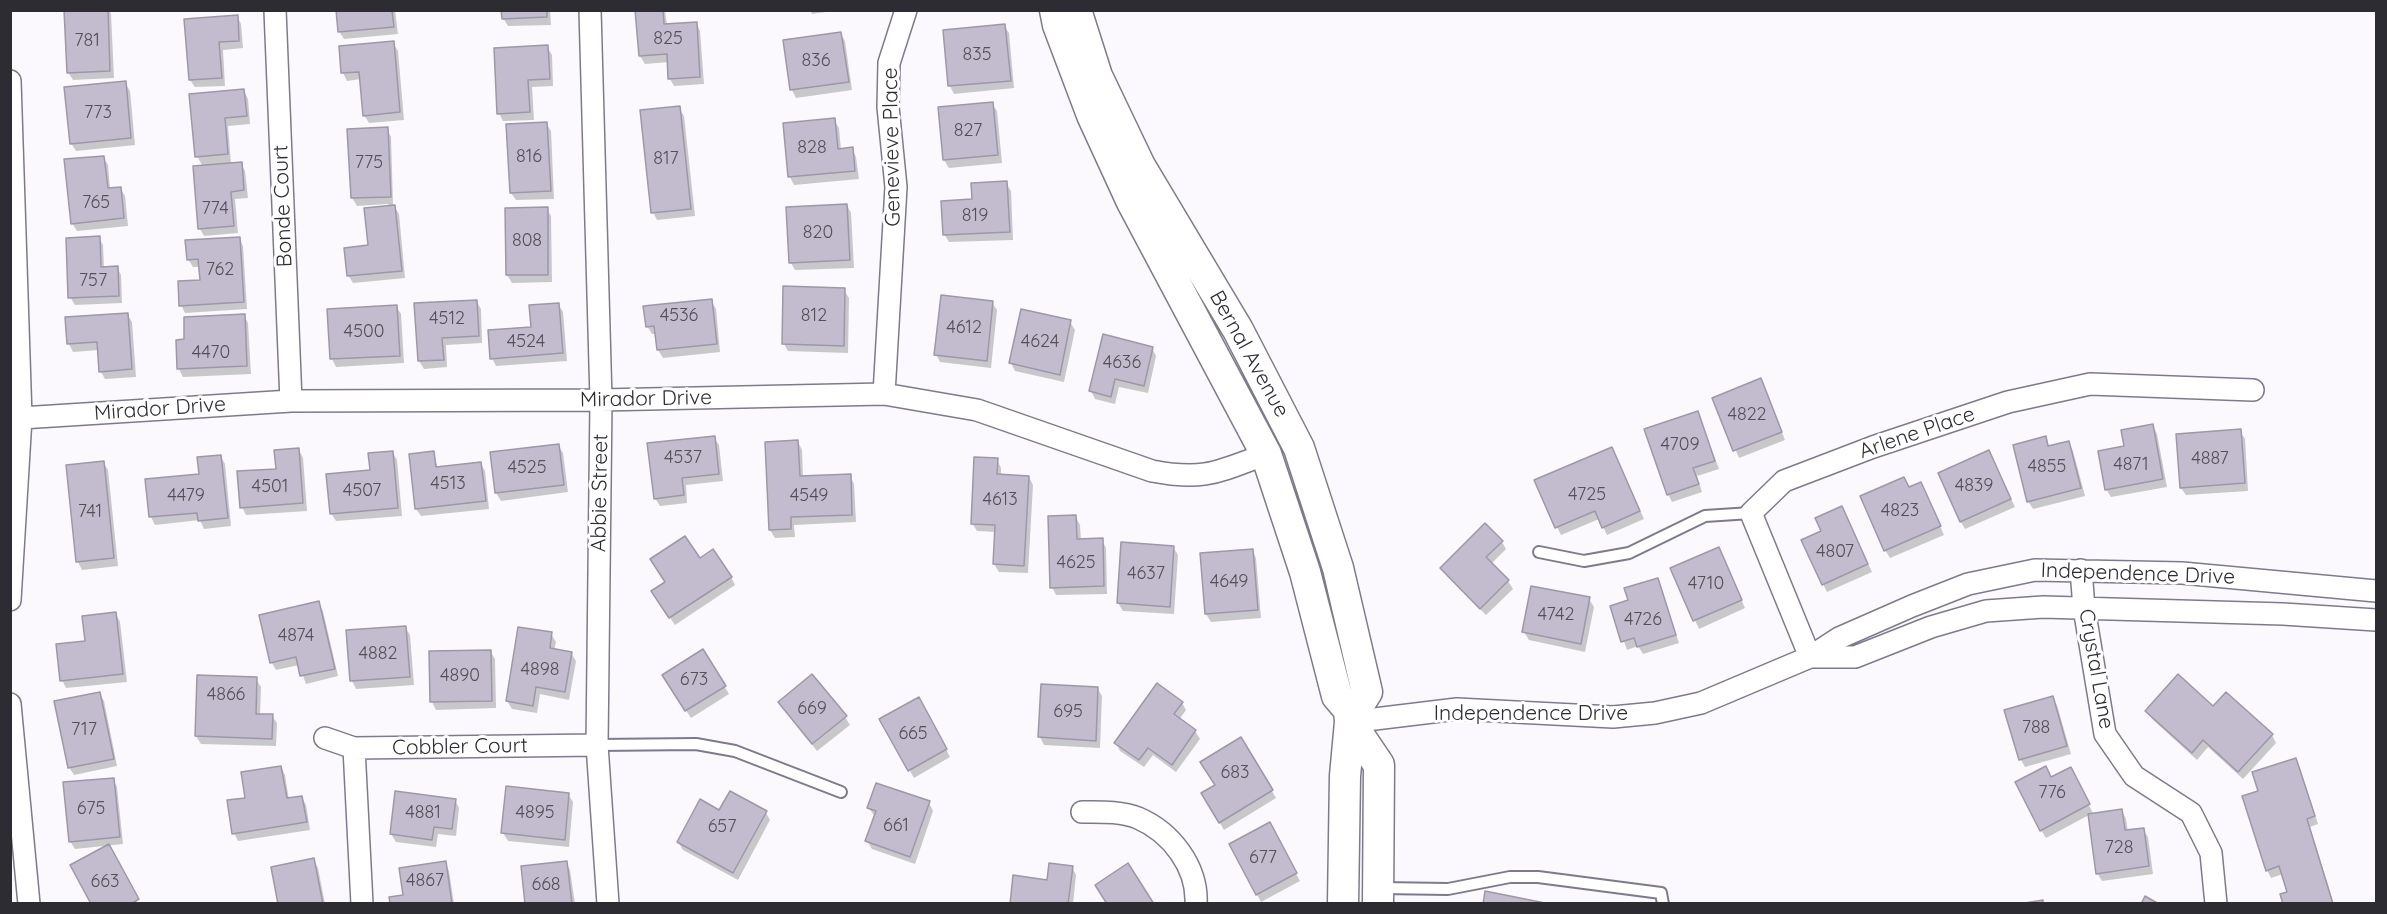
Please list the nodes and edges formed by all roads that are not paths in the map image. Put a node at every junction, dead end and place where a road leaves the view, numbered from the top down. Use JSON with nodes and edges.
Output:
{"nodes":[{"id":1,"x":275,"y":10,"type":"edge"},
{"id":2,"x":590,"y":10,"type":"edge"},
{"id":3,"x":906,"y":10,"type":"edge"},
{"id":4,"x":1055,"y":10,"type":"edge"},
{"id":5,"x":1076,"y":10,"type":"edge"},
{"id":6,"x":10,"y":81,"type":"edge"},
{"id":7,"x":2253,"y":390,"type":"dead end"},
{"id":8,"x":884,"y":394,"type":"junction"},
{"id":9,"x":602,"y":400,"type":"junction"},
{"id":10,"x":291,"y":401,"type":"junction"},
{"id":11,"x":16,"y":417,"type":"edge"},
{"id":12,"x":1266,"y":454,"type":"junction"},
{"id":13,"x":1750,"y":513,"type":"junction"},
{"id":14,"x":1539,"y":552,"type":"dead end"},
{"id":15,"x":2080,"y":570,"type":"junction"},
{"id":16,"x":2376,"y":591,"type":"edge"},
{"id":17,"x":10,"y":600,"type":"edge"},
{"id":18,"x":2084,"y":608,"type":"junction"},
{"id":19,"x":2376,"y":620,"type":"edge"},
{"id":20,"x":1810,"y":657,"type":"junction"},
{"id":21,"x":10,"y":704,"type":"edge"},
{"id":22,"x":1350,"y":716,"type":"junction"},
{"id":23,"x":325,"y":738,"type":"dead end"},
{"id":24,"x":597,"y":745,"type":"junction"},
{"id":25,"x":354,"y":748,"type":"junction"},
{"id":26,"x":841,"y":792,"type":"dead end"},
{"id":27,"x":1082,"y":812,"type":"dead end"},
{"id":28,"x":16,"y":828,"type":"edge"},
{"id":29,"x":1378,"y":896,"type":"edge"},
{"id":30,"x":29,"y":903,"type":"edge"},
{"id":31,"x":362,"y":903,"type":"edge"},
{"id":32,"x":608,"y":903,"type":"edge"},
{"id":33,"x":1196,"y":903,"type":"edge"},
{"id":34,"x":1343,"y":903,"type":"edge"},
{"id":35,"x":1663,"y":903,"type":"edge"},
{"id":36,"x":2216,"y":903,"type":"edge"}],
"edges":[{"from":1,"to":10,"type":"street","name":"Bonde Court"},
{"from":2,"to":9,"type":"street","name":"Abbie Street"},
{"from":3,"to":8,"type":"street","name":"Genevieve Place"},
{"from":4,"to":12,"type":"main road","name":"Bernal Avenue"},
{"from":5,"to":22,"type":"main road","name":"Bernal Avenue"},
{"from":6,"to":11,"type":"street"},
{"from":7,"to":13,"type":"street","name":"Arlene Place"},
{"from":8,"to":9,"type":"street","name":"Mirador Drive"},
{"from":8,"to":12,"type":"street","name":"Mirador Drive"},
{"from":9,"to":10,"type":"street","name":"Mirador Drive"},
{"from":9,"to":24,"type":"street","name":"Abbie Street"},
{"from":10,"to":11,"type":"street","name":"Mirador Drive"},
{"from":11,"to":17,"type":"street"},
{"from":12,"to":22,"type":"main road","name":"Bernal Avenue"},
{"from":13,"to":14,"type":"lane"},
{"from":13,"to":20,"type":"street"},
{"from":15,"to":16,"type":"street","name":"Independence Drive"},
{"from":15,"to":18,"type":"street","name":"Crystal Lane"},
{"from":15,"to":20,"type":"street","name":"Independence Drive"},
{"from":18,"to":19,"type":"street","name":"Independence Drive"},
{"from":18,"to":20,"type":"street","name":"Independence Drive"},
{"from":18,"to":36,"type":"street","name":"Crystal Lane"},
{"from":20,"to":22,"type":"street","name":"Independence Drive"},
{"from":21,"to":28,"type":"street"},
{"from":22,"to":29,"type":"main road","name":"Bernal Avenue"},
{"from":22,"to":34,"type":"main road"},
{"from":23,"to":25,"type":"street","name":"Cobbler Court"},
{"from":24,"to":25,"type":"street","name":"Cobbler Court"},
{"from":24,"to":26,"type":"lane"},
{"from":24,"to":32,"type":"street","name":"Abbie Street"},
{"from":25,"to":31,"type":"street"},
{"from":27,"to":33,"type":"street"},
{"from":28,"to":30,"type":"street"},
{"from":29,"to":35,"type":"lane"}]}
